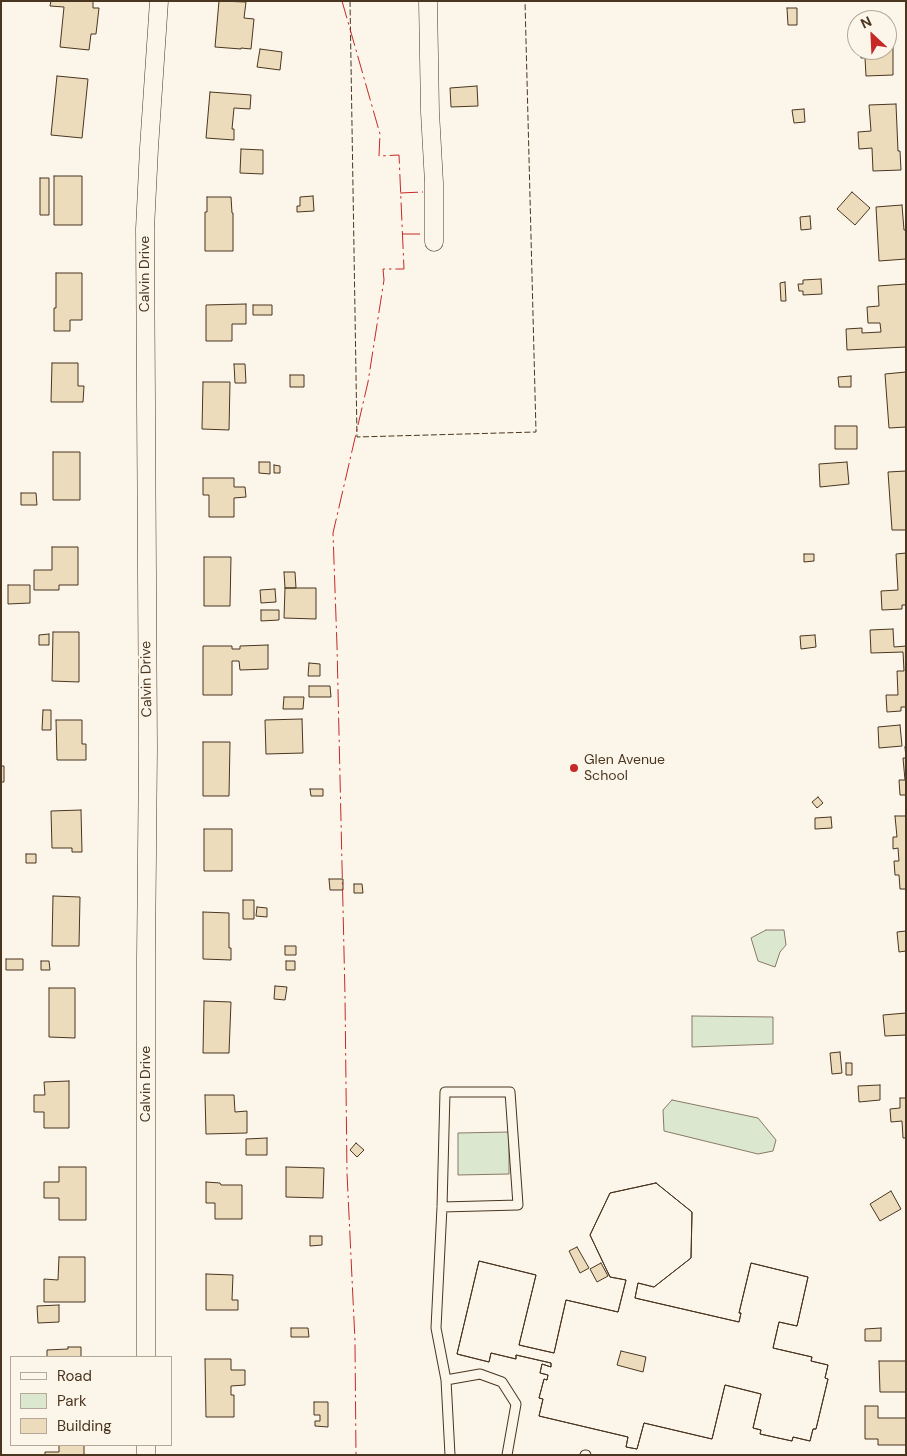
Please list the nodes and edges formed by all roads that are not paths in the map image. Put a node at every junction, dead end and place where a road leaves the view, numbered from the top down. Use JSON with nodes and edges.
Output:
{"nodes":[{"id":1,"x":159,"y":1,"type":"edge"},
{"id":2,"x":428,"y":1,"type":"edge"},
{"id":3,"x":434,"y":242,"type":"dead end"},
{"id":4,"x":442,"y":1207,"type":"junction"},
{"id":5,"x":146,"y":1356,"type":"edge"},
{"id":6,"x":446,"y":1380,"type":"junction"},
{"id":7,"x":450,"y":1455,"type":"edge"},
{"id":8,"x":507,"y":1455,"type":"edge"}],
"edges":[{"from":1,"to":5,"type":"street","name":"Calvin Drive"},
{"from":2,"to":3,"type":"street"},
{"from":4,"to":4,"type":"lane"},
{"from":4,"to":6,"type":"lane"},
{"from":6,"to":7,"type":"lane"},
{"from":6,"to":8,"type":"lane"}]}
